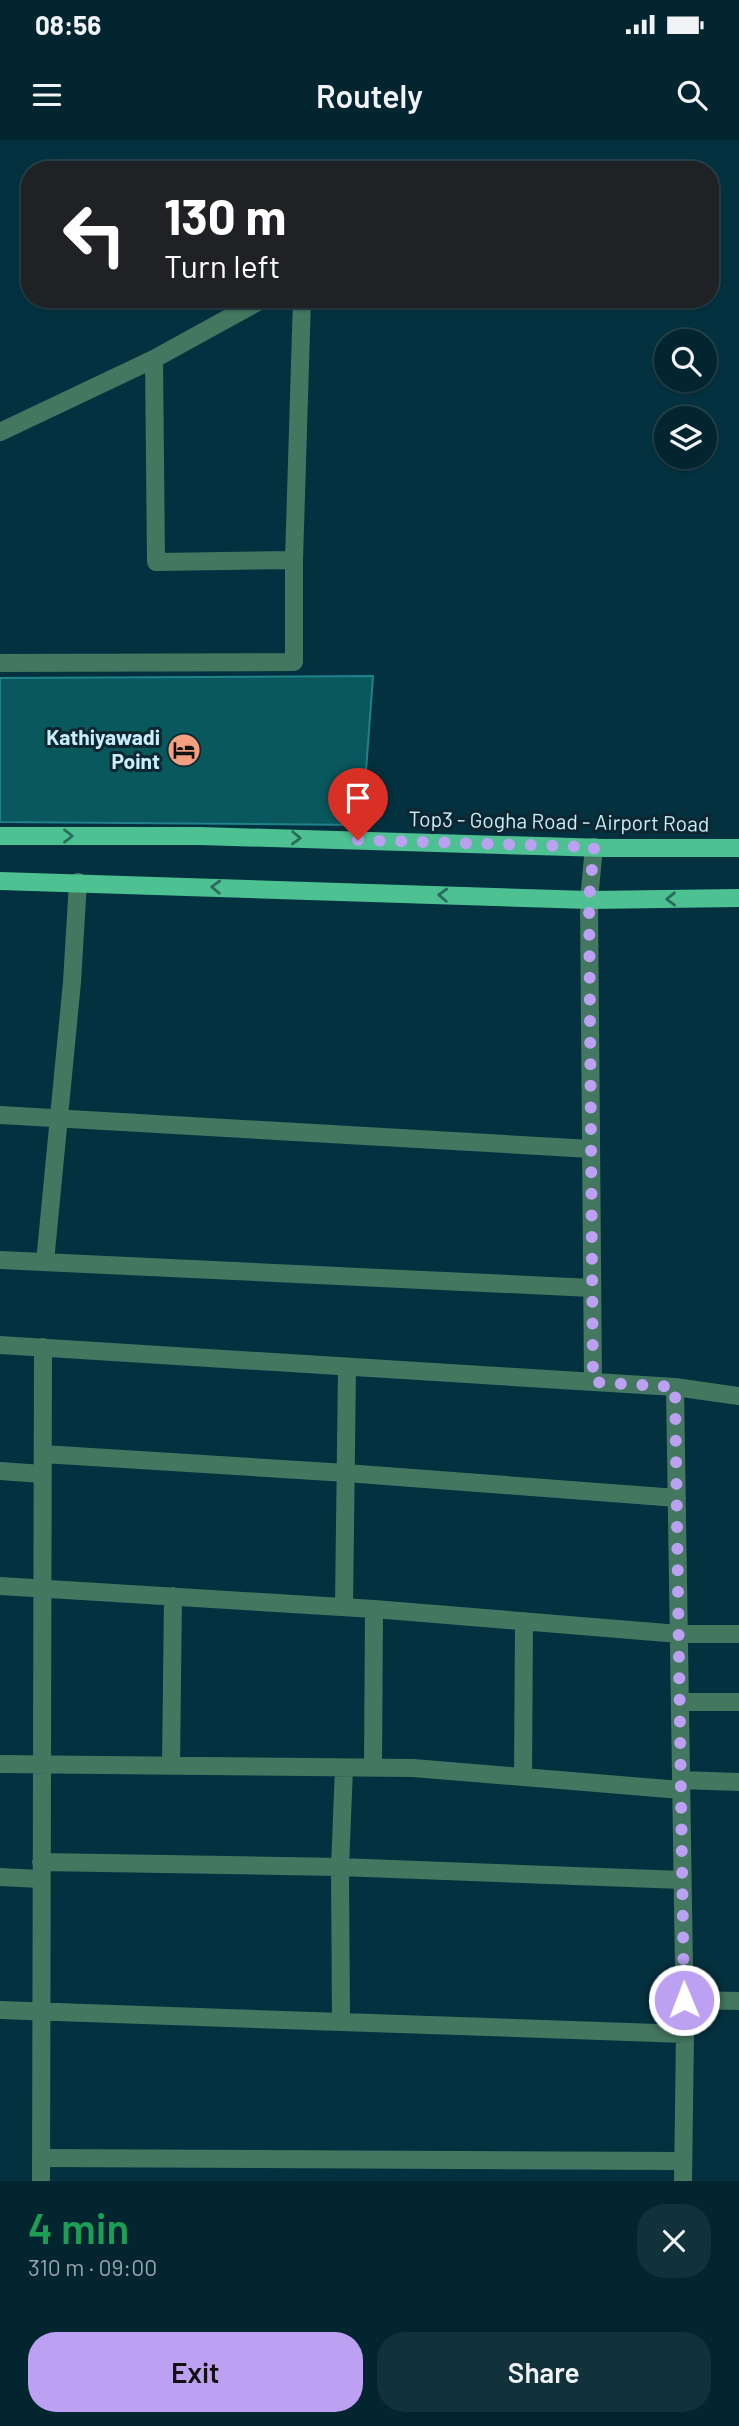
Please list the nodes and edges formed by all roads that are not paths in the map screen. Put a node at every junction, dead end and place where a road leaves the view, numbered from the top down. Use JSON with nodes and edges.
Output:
{"nodes":[{"id":1,"x":247,"y":308,"type":"edge"},
{"id":2,"x":302,"y":308,"type":"edge"},
{"id":3,"x":154,"y":359,"type":"junction"},
{"id":4,"x":0,"y":432,"type":"edge"},
{"id":5,"x":294,"y":561,"type":"junction"},
{"id":6,"x":0,"y":663,"type":"edge"},
{"id":7,"x":0,"y":836,"type":"edge"},
{"id":8,"x":594,"y":847,"type":"junction"},
{"id":9,"x":739,"y":848,"type":"edge"},
{"id":10,"x":0,"y":881,"type":"edge"},
{"id":11,"x":78,"y":882,"type":"junction"},
{"id":12,"x":739,"y":898,"type":"edge"},
{"id":13,"x":589,"y":900,"type":"junction"},
{"id":14,"x":0,"y":1115,"type":"edge"},
{"id":15,"x":59,"y":1118,"type":"junction"},
{"id":16,"x":591,"y":1149,"type":"junction"},
{"id":17,"x":0,"y":1260,"type":"edge"},
{"id":18,"x":45,"y":1262,"type":"junction"},
{"id":19,"x":592,"y":1288,"type":"junction"},
{"id":20,"x":0,"y":1345,"type":"edge"},
{"id":21,"x":43,"y":1347,"type":"junction"},
{"id":22,"x":347,"y":1367,"type":"junction"},
{"id":23,"x":593,"y":1382,"type":"junction"},
{"id":24,"x":675,"y":1387,"type":"junction"},
{"id":25,"x":739,"y":1396,"type":"edge"},
{"id":26,"x":43,"y":1454,"type":"junction"},
{"id":27,"x":0,"y":1471,"type":"edge"},
{"id":28,"x":345,"y":1473,"type":"junction"},
{"id":29,"x":43,"y":1474,"type":"junction"},
{"id":30,"x":677,"y":1498,"type":"junction"},
{"id":31,"x":0,"y":1586,"type":"edge"},
{"id":32,"x":42,"y":1587,"type":"junction"},
{"id":33,"x":173,"y":1596,"type":"junction"},
{"id":34,"x":344,"y":1607,"type":"junction"},
{"id":35,"x":374,"y":1609,"type":"junction"},
{"id":36,"x":524,"y":1621,"type":"junction"},
{"id":37,"x":679,"y":1634,"type":"junction"},
{"id":38,"x":739,"y":1634,"type":"edge"},
{"id":39,"x":680,"y":1702,"type":"junction"},
{"id":40,"x":739,"y":1702,"type":"edge"},
{"id":41,"x":0,"y":1763,"type":"edge"},
{"id":42,"x":41,"y":1765,"type":"junction"},
{"id":43,"x":171,"y":1766,"type":"junction"},
{"id":44,"x":344,"y":1768,"type":"junction"},
{"id":45,"x":373,"y":1768,"type":"junction"},
{"id":46,"x":523,"y":1777,"type":"junction"},
{"id":47,"x":739,"y":1782,"type":"edge"},
{"id":48,"x":681,"y":1785,"type":"junction"},
{"id":49,"x":340,"y":1867,"type":"junction"},
{"id":50,"x":41,"y":1870,"type":"junction"},
{"id":51,"x":0,"y":1877,"type":"edge"},
{"id":52,"x":682,"y":1880,"type":"junction"},
{"id":53,"x":684,"y":2000,"type":"junction"},
{"id":54,"x":739,"y":2001,"type":"edge"},
{"id":55,"x":0,"y":2010,"type":"edge"},
{"id":56,"x":40,"y":2011,"type":"junction"},
{"id":57,"x":341,"y":2022,"type":"junction"},
{"id":58,"x":685,"y":2034,"type":"junction"},
{"id":59,"x":41,"y":2158,"type":"junction"},
{"id":60,"x":683,"y":2161,"type":"junction"},
{"id":61,"x":41,"y":2181,"type":"edge"},
{"id":62,"x":683,"y":2181,"type":"edge"}],
"edges":[{"from":1,"to":3,"type":"street"},
{"from":2,"to":5,"type":"street"},
{"from":3,"to":4,"type":"street"},
{"from":3,"to":5,"type":"street"},
{"from":5,"to":6,"type":"street"},
{"from":7,"to":8,"type":"main road","name":"Top3 - Gogha Road - Airport Road","one_way":true},
{"from":8,"to":9,"type":"main road","name":"Top3 - Gogha Road - Airport Road"},
{"from":8,"to":13,"type":"street"},
{"from":10,"to":11,"type":"main road"},
{"from":13,"to":11,"type":"main road","one_way":true},
{"from":11,"to":15,"type":"street"},
{"from":12,"to":13,"type":"main road","one_way":true},
{"from":13,"to":16,"type":"street"},
{"from":14,"to":15,"type":"street"},
{"from":15,"to":16,"type":"street"},
{"from":15,"to":18,"type":"street"},
{"from":16,"to":19,"type":"street"},
{"from":17,"to":18,"type":"street"},
{"from":18,"to":19,"type":"street"},
{"from":19,"to":23,"type":"street"},
{"from":20,"to":21,"type":"street"},
{"from":21,"to":22,"type":"street"},
{"from":21,"to":26,"type":"street"},
{"from":22,"to":23,"type":"street"},
{"from":22,"to":28,"type":"street"},
{"from":23,"to":24,"type":"street"},
{"from":24,"to":25,"type":"street"},
{"from":24,"to":30,"type":"street"},
{"from":26,"to":28,"type":"street"},
{"from":26,"to":29,"type":"street"},
{"from":27,"to":29,"type":"street"},
{"from":28,"to":30,"type":"street"},
{"from":28,"to":34,"type":"street"},
{"from":29,"to":32,"type":"street"},
{"from":30,"to":37,"type":"street"},
{"from":31,"to":32,"type":"street"},
{"from":32,"to":33,"type":"street"},
{"from":32,"to":42,"type":"street"},
{"from":33,"to":34,"type":"street"},
{"from":33,"to":43,"type":"street"},
{"from":34,"to":35,"type":"street"},
{"from":35,"to":36,"type":"street"},
{"from":35,"to":45,"type":"street"},
{"from":36,"to":37,"type":"street"},
{"from":36,"to":46,"type":"street"},
{"from":37,"to":38,"type":"street"},
{"from":37,"to":39,"type":"street"},
{"from":39,"to":40,"type":"street"},
{"from":39,"to":48,"type":"street"},
{"from":41,"to":42,"type":"street"},
{"from":42,"to":43,"type":"street"},
{"from":42,"to":50,"type":"street"},
{"from":43,"to":44,"type":"street"},
{"from":44,"to":45,"type":"street"},
{"from":44,"to":49,"type":"street"},
{"from":45,"to":46,"type":"street"},
{"from":46,"to":48,"type":"street"},
{"from":47,"to":48,"type":"street"},
{"from":48,"to":52,"type":"street"},
{"from":49,"to":50,"type":"street"},
{"from":49,"to":52,"type":"street"},
{"from":49,"to":57,"type":"street"},
{"from":50,"to":51,"type":"street"},
{"from":50,"to":56,"type":"street"},
{"from":52,"to":53,"type":"street"},
{"from":53,"to":54,"type":"street"},
{"from":53,"to":58,"type":"street"},
{"from":55,"to":56,"type":"street"},
{"from":56,"to":57,"type":"street"},
{"from":56,"to":59,"type":"street"},
{"from":57,"to":58,"type":"street"},
{"from":58,"to":60,"type":"street"},
{"from":59,"to":60,"type":"street"},
{"from":59,"to":61,"type":"street"},
{"from":60,"to":62,"type":"street"}]}
